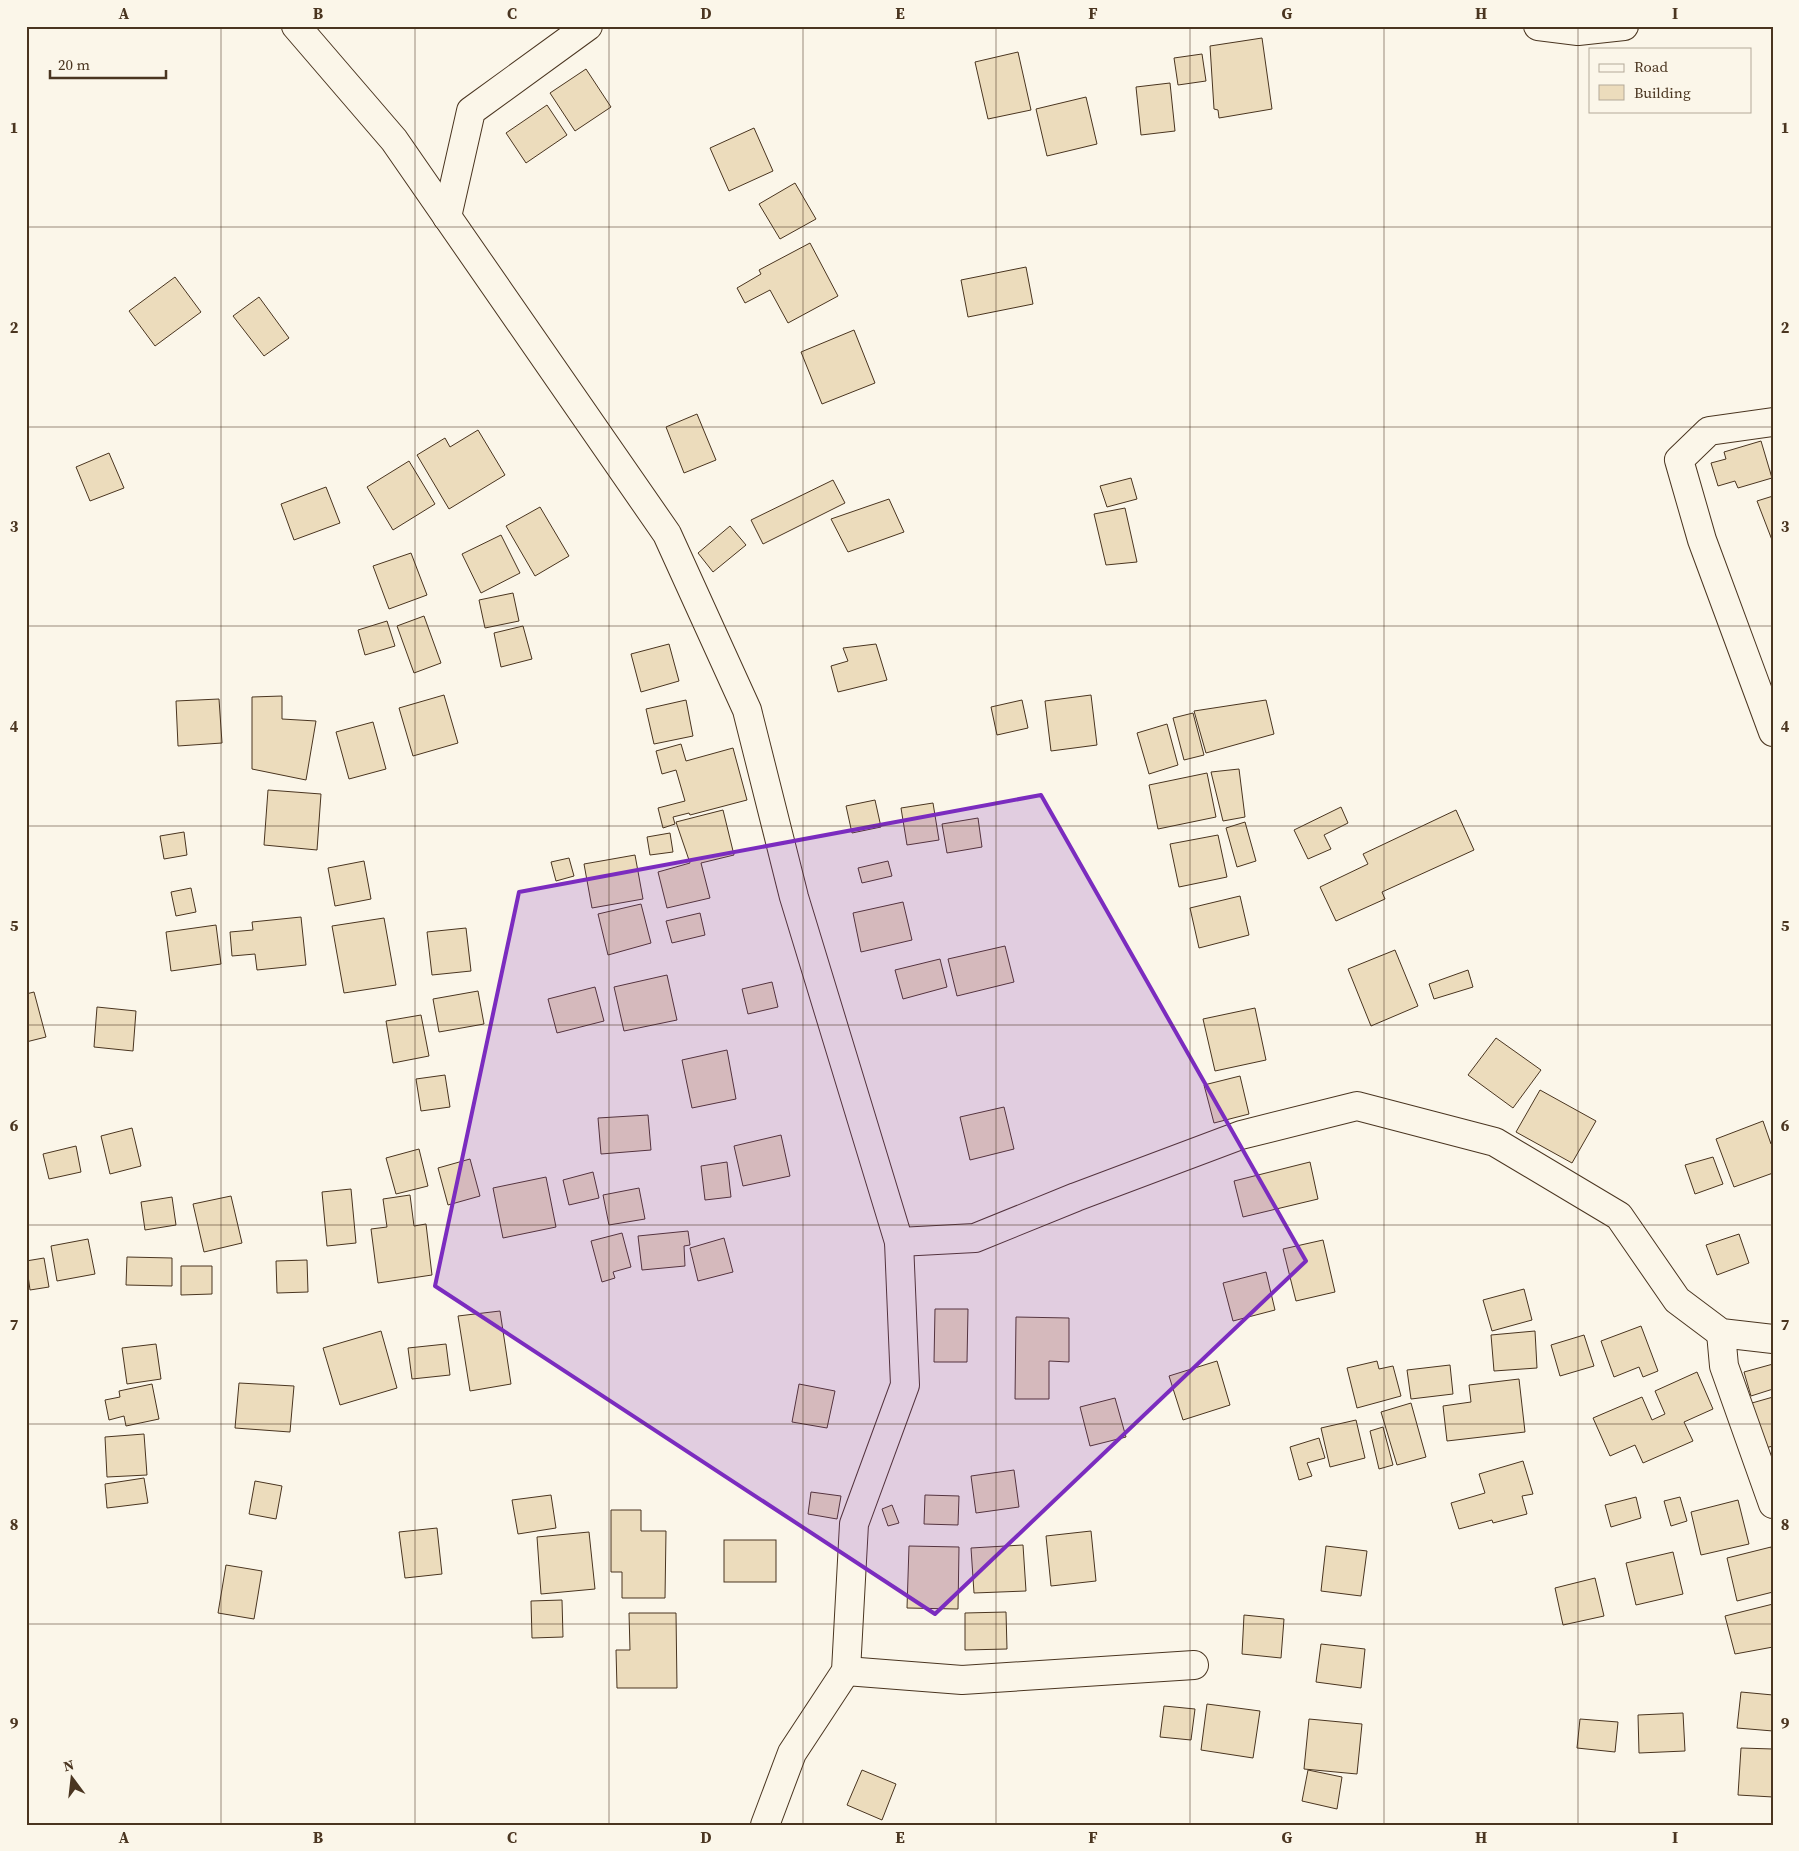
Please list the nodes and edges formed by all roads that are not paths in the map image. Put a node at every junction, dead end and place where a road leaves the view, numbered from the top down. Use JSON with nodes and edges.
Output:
{"nodes":[{"id":1,"x":296,"y":26,"type":"edge"},
{"id":2,"x":588,"y":26,"type":"edge"},
{"id":3,"x":1538,"y":26,"type":"edge"},
{"id":4,"x":1624,"y":26,"type":"edge"},
{"id":5,"x":447,"y":216,"type":"junction"},
{"id":6,"x":1773,"y":422,"type":"edge"},
{"id":7,"x":1773,"y":732,"type":"edge"},
{"id":8,"x":899,"y":1242,"type":"junction"},
{"id":9,"x":1721,"y":1333,"type":"junction"},
{"id":10,"x":1773,"y":1339,"type":"edge"},
{"id":11,"x":1773,"y":1504,"type":"edge"},
{"id":12,"x":1194,"y":1665,"type":"dead end"},
{"id":13,"x":846,"y":1672,"type":"junction"},
{"id":14,"x":765,"y":1825,"type":"edge"}],
"edges":[{"from":1,"to":5,"type":"street"},
{"from":2,"to":5,"type":"street"},
{"from":3,"to":4,"type":"street"},
{"from":5,"to":8,"type":"street"},
{"from":6,"to":7,"type":"street"},
{"from":8,"to":9,"type":"street"},
{"from":8,"to":13,"type":"street"},
{"from":9,"to":10,"type":"street"},
{"from":9,"to":11,"type":"street"},
{"from":12,"to":13,"type":"street"},
{"from":13,"to":14,"type":"street"}]}
